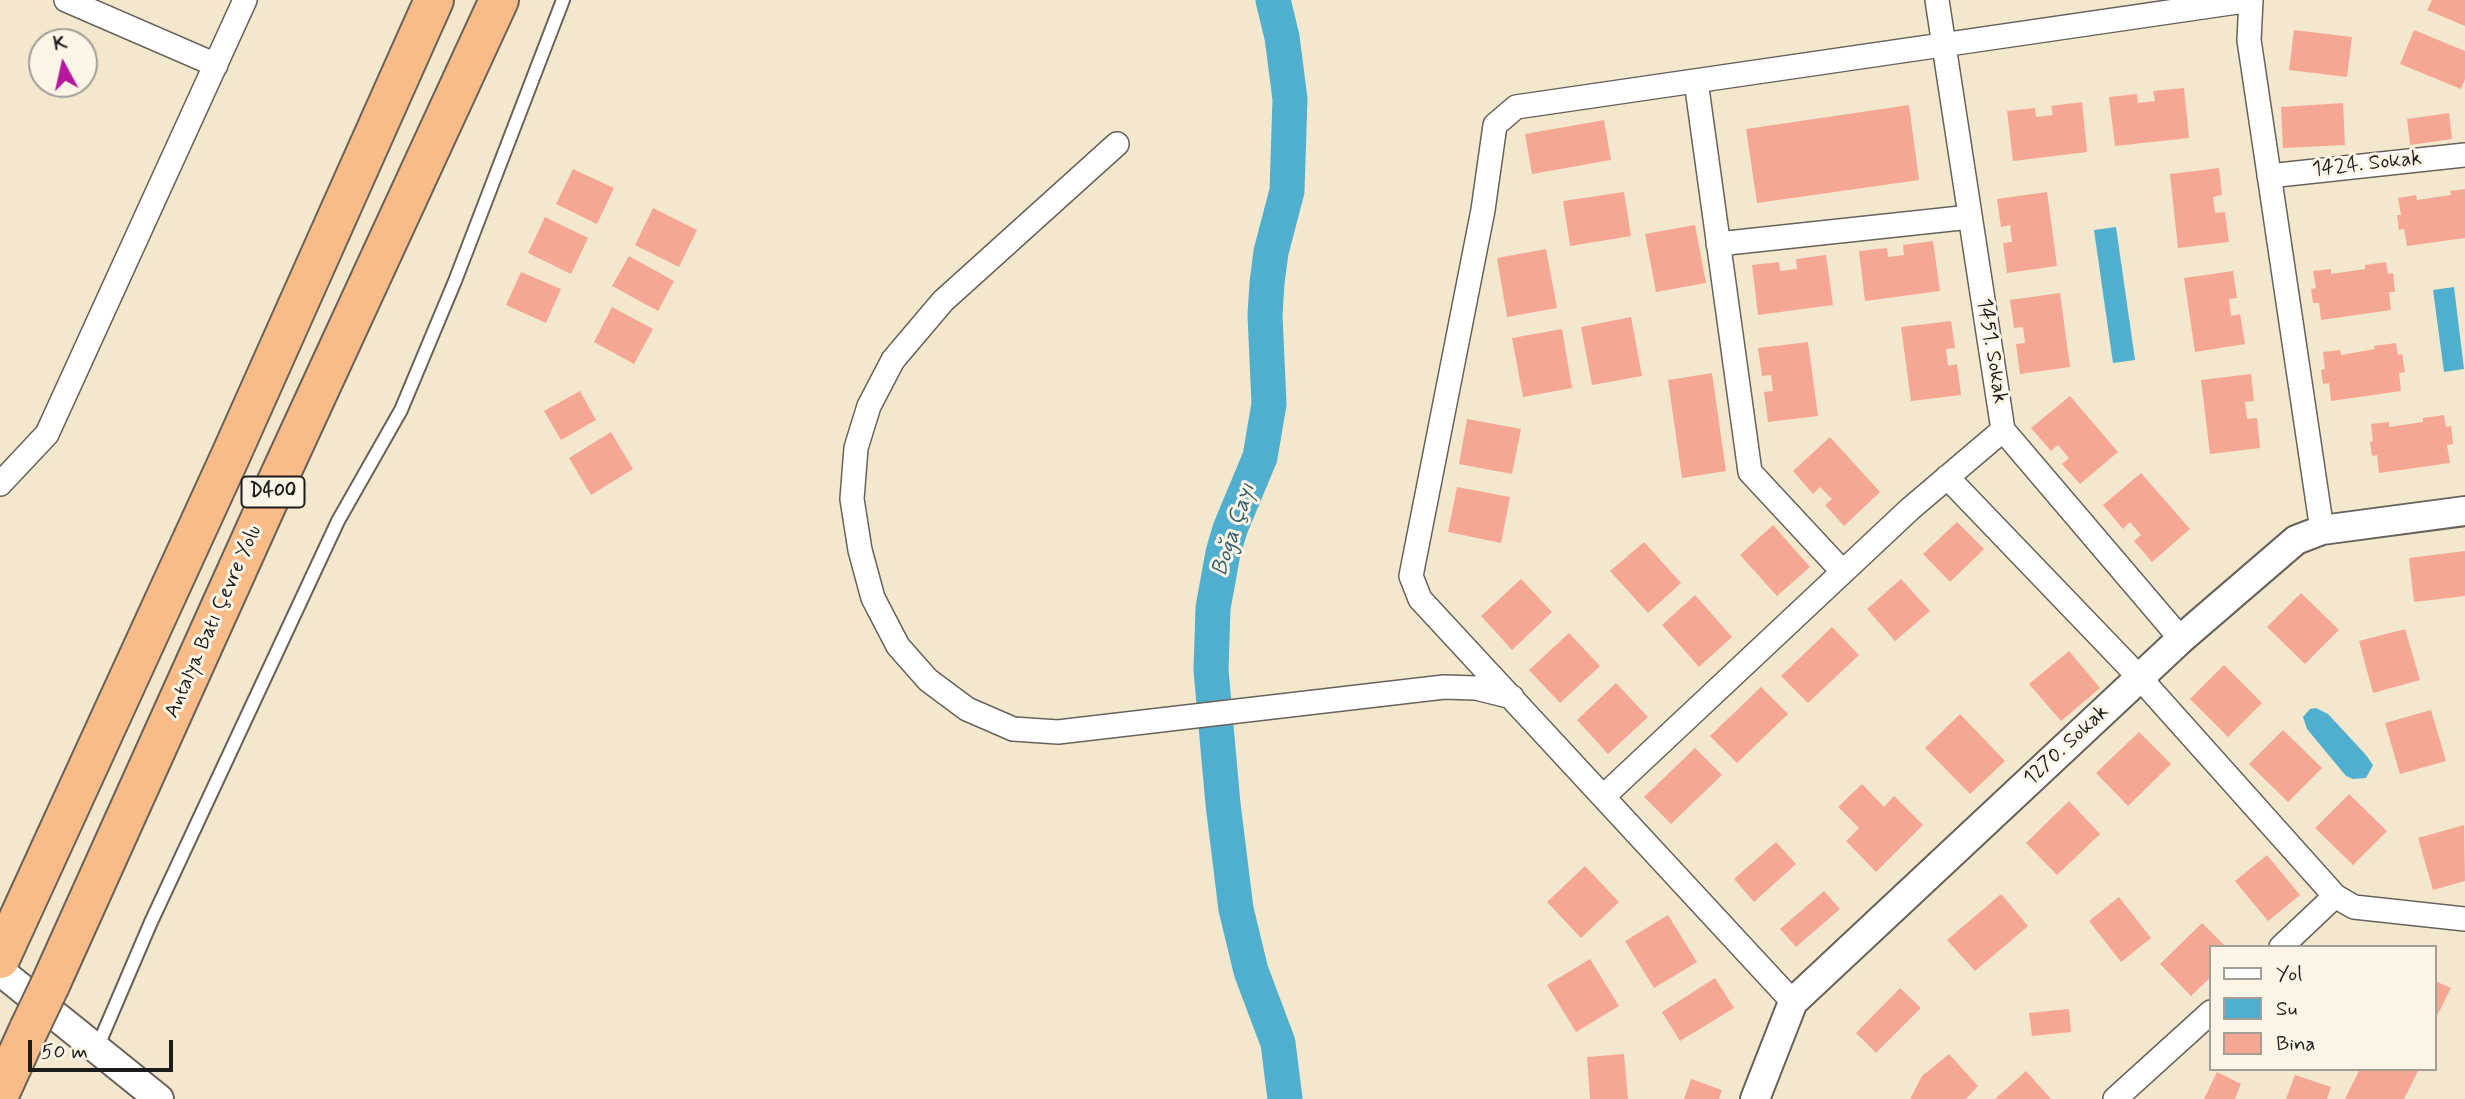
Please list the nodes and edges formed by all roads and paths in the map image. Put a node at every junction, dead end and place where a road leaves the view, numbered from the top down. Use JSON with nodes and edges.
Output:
{"nodes":[{"id":1,"x":66,"y":0,"type":"edge"},
{"id":2,"x":245,"y":0,"type":"edge"},
{"id":3,"x":434,"y":0,"type":"edge"},
{"id":4,"x":499,"y":0,"type":"edge"},
{"id":5,"x":563,"y":0,"type":"edge"},
{"id":6,"x":1937,"y":0,"type":"edge"},
{"id":7,"x":1943,"y":45,"type":"junction"},
{"id":8,"x":216,"y":65,"type":"junction"},
{"id":9,"x":1696,"y":81,"type":"junction"},
{"id":10,"x":1117,"y":144,"type":"dead end"},
{"id":11,"x":2465,"y":155,"type":"edge"},
{"id":12,"x":2269,"y":176,"type":"junction"},
{"id":13,"x":1970,"y":217,"type":"junction"},
{"id":14,"x":1718,"y":244,"type":"junction"},
{"id":15,"x":2003,"y":430,"type":"junction"},
{"id":16,"x":1947,"y":477,"type":"junction"},
{"id":17,"x":0,"y":484,"type":"edge"},
{"id":18,"x":2465,"y":511,"type":"edge"},
{"id":19,"x":2322,"y":530,"type":"junction"},
{"id":20,"x":1843,"y":572,"type":"junction"},
{"id":21,"x":2181,"y":639,"type":"junction"},
{"id":22,"x":2140,"y":678,"type":"junction"},
{"id":23,"x":1512,"y":697,"type":"junction"},
{"id":24,"x":1604,"y":796,"type":"junction"},
{"id":25,"x":2335,"y":896,"type":"junction"},
{"id":26,"x":2465,"y":919,"type":"edge"},
{"id":27,"x":2283,"y":945,"type":"edge"},
{"id":28,"x":2,"y":958,"type":"edge"},
{"id":29,"x":1793,"y":1002,"type":"junction"},
{"id":30,"x":2210,"y":1013,"type":"edge"},
{"id":31,"x":96,"y":1049,"type":"junction"},
{"id":32,"x":0,"y":1093,"type":"edge"},
{"id":33,"x":159,"y":1099,"type":"edge"},
{"id":34,"x":1755,"y":1099,"type":"edge"},
{"id":35,"x":2115,"y":1099,"type":"edge"}],
"edges":[{"from":1,"to":8,"type":"street"},
{"from":2,"to":8,"type":"street"},
{"from":3,"to":28,"type":"highway"},
{"from":4,"to":32,"type":"highway","name":"Antalya Batı Çevre Yolu","number":"D400","bridge":true},
{"from":5,"to":31,"type":"lane"},
{"from":6,"to":7,"type":"street","name":"1451. Sokak"},
{"from":7,"to":9,"type":"street"},
{"from":7,"to":12,"type":"street"},
{"from":7,"to":13,"type":"street","name":"1451. Sokak"},
{"from":8,"to":17,"type":"street"},
{"from":9,"to":14,"type":"street"},
{"from":9,"to":23,"type":"street"},
{"from":10,"to":23,"type":"street"},
{"from":11,"to":12,"type":"street","name":"1424. Sokak"},
{"from":12,"to":19,"type":"street"},
{"from":13,"to":14,"type":"street"},
{"from":13,"to":15,"type":"street","name":"1451. Sokak"},
{"from":14,"to":20,"type":"street"},
{"from":15,"to":16,"type":"street"},
{"from":15,"to":21,"type":"street","name":"1451. Sokak"},
{"from":16,"to":20,"type":"street"},
{"from":16,"to":22,"type":"street"},
{"from":18,"to":19,"type":"street","name":"1270. Sokak"},
{"from":19,"to":21,"type":"street","name":"1270. Sokak"},
{"from":20,"to":24,"type":"street"},
{"from":21,"to":22,"type":"street","name":"1270. Sokak"},
{"from":22,"to":25,"type":"street"},
{"from":22,"to":29,"type":"street","name":"1270. Sokak"},
{"from":23,"to":24,"type":"street"},
{"from":24,"to":29,"type":"street"},
{"from":25,"to":26,"type":"street"},
{"from":25,"to":27,"type":"street"},
{"from":28,"to":31,"type":"street"},
{"from":29,"to":34,"type":"street","name":"1270. Sokak"},
{"from":30,"to":35,"type":"street"},
{"from":31,"to":33,"type":"street"}]}
